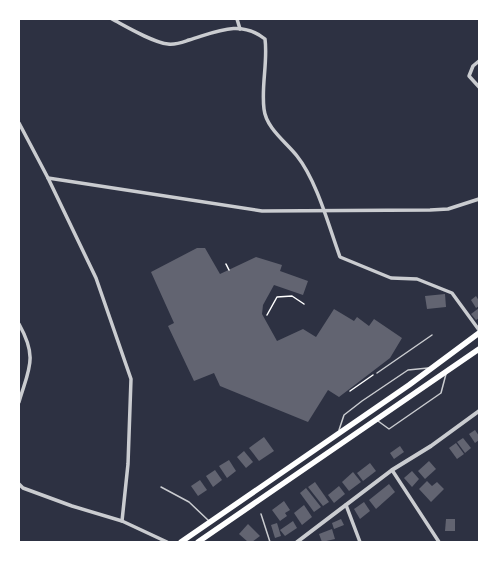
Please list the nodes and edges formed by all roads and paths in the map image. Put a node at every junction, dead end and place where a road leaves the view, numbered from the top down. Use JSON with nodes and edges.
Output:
{"nodes":[{"id":1,"x":112,"y":19,"type":"edge"},
{"id":2,"x":237,"y":19,"type":"edge"},
{"id":3,"x":240,"y":29,"type":"junction"},
{"id":4,"x":479,"y":61,"type":"edge"},
{"id":5,"x":479,"y":87,"type":"edge"},
{"id":6,"x":19,"y":123,"type":"edge"},
{"id":7,"x":48,"y":178,"type":"junction"},
{"id":8,"x":479,"y":199,"type":"edge"},
{"id":9,"x":322,"y":210,"type":"junction"},
{"id":10,"x":226,"y":264,"type":"dead end"},
{"id":11,"x":229,"y":270,"type":"dead end"},
{"id":12,"x":304,"y":304,"type":"dead end"},
{"id":13,"x":267,"y":315,"type":"dead end"},
{"id":14,"x":19,"y":324,"type":"edge"},
{"id":15,"x":479,"y":330,"type":"edge"},
{"id":16,"x":479,"y":334,"type":"edge"},
{"id":17,"x":432,"y":335,"type":"dead end"},
{"id":18,"x":479,"y":349,"type":"edge"},
{"id":19,"x":432,"y":368,"type":"junction"},
{"id":20,"x":377,"y":372,"type":"dead end"},
{"id":21,"x":446,"y":373,"type":"junction"},
{"id":22,"x":374,"y":374,"type":"dead end"},
{"id":23,"x":21,"y":389,"type":"edge"},
{"id":24,"x":350,"y":391,"type":"dead end"},
{"id":25,"x":19,"y":402,"type":"edge"},
{"id":26,"x":479,"y":411,"type":"edge"},
{"id":27,"x":376,"y":420,"type":"junction"},
{"id":28,"x":338,"y":434,"type":"junction"},
{"id":29,"x":392,"y":470,"type":"junction"},
{"id":30,"x":19,"y":484,"type":"edge"},
{"id":31,"x":161,"y":486,"type":"dead end"},
{"id":32,"x":346,"y":505,"type":"junction"},
{"id":33,"x":261,"y":514,"type":"dead end"},
{"id":34,"x":122,"y":521,"type":"junction"},
{"id":35,"x":210,"y":522,"type":"junction"},
{"id":36,"x":161,"y":538,"type":"junction"},
{"id":37,"x":156,"y":542,"type":"edge"},
{"id":38,"x":167,"y":542,"type":"edge"},
{"id":39,"x":181,"y":542,"type":"edge"},
{"id":40,"x":198,"y":542,"type":"edge"},
{"id":41,"x":270,"y":542,"type":"edge"},
{"id":42,"x":297,"y":542,"type":"edge"},
{"id":43,"x":360,"y":542,"type":"edge"},
{"id":44,"x":439,"y":542,"type":"edge"}],
"edges":[{"from":1,"to":3,"type":"street"},
{"from":2,"to":3,"type":"street"},
{"from":3,"to":9,"type":"street"},
{"from":4,"to":5,"type":"street"},
{"from":6,"to":7,"type":"street"},
{"from":7,"to":9,"type":"street"},
{"from":7,"to":34,"type":"street"},
{"from":8,"to":9,"type":"street"},
{"from":9,"to":15,"type":"street"},
{"from":10,"to":11,"type":"path"},
{"from":12,"to":13,"type":"path"},
{"from":14,"to":23,"type":"street"},
{"from":16,"to":19,"type":"highway"},
{"from":17,"to":20,"type":"lane"},
{"from":18,"to":21,"type":"highway"},
{"from":19,"to":28,"type":"highway"},
{"from":19,"to":28,"type":"lane"},
{"from":21,"to":27,"type":"highway"},
{"from":21,"to":27,"type":"lane"},
{"from":22,"to":24,"type":"path"},
{"from":23,"to":25,"type":"street"},
{"from":26,"to":29,"type":"street"},
{"from":27,"to":40,"type":"highway"},
{"from":28,"to":35,"type":"highway"},
{"from":29,"to":32,"type":"street"},
{"from":29,"to":44,"type":"street"},
{"from":30,"to":34,"type":"street"},
{"from":31,"to":35,"type":"lane"},
{"from":32,"to":42,"type":"street"},
{"from":32,"to":43,"type":"street"},
{"from":33,"to":41,"type":"lane"},
{"from":34,"to":36,"type":"street"},
{"from":35,"to":39,"type":"highway"},
{"from":36,"to":37,"type":"lane"},
{"from":36,"to":38,"type":"street"}]}
